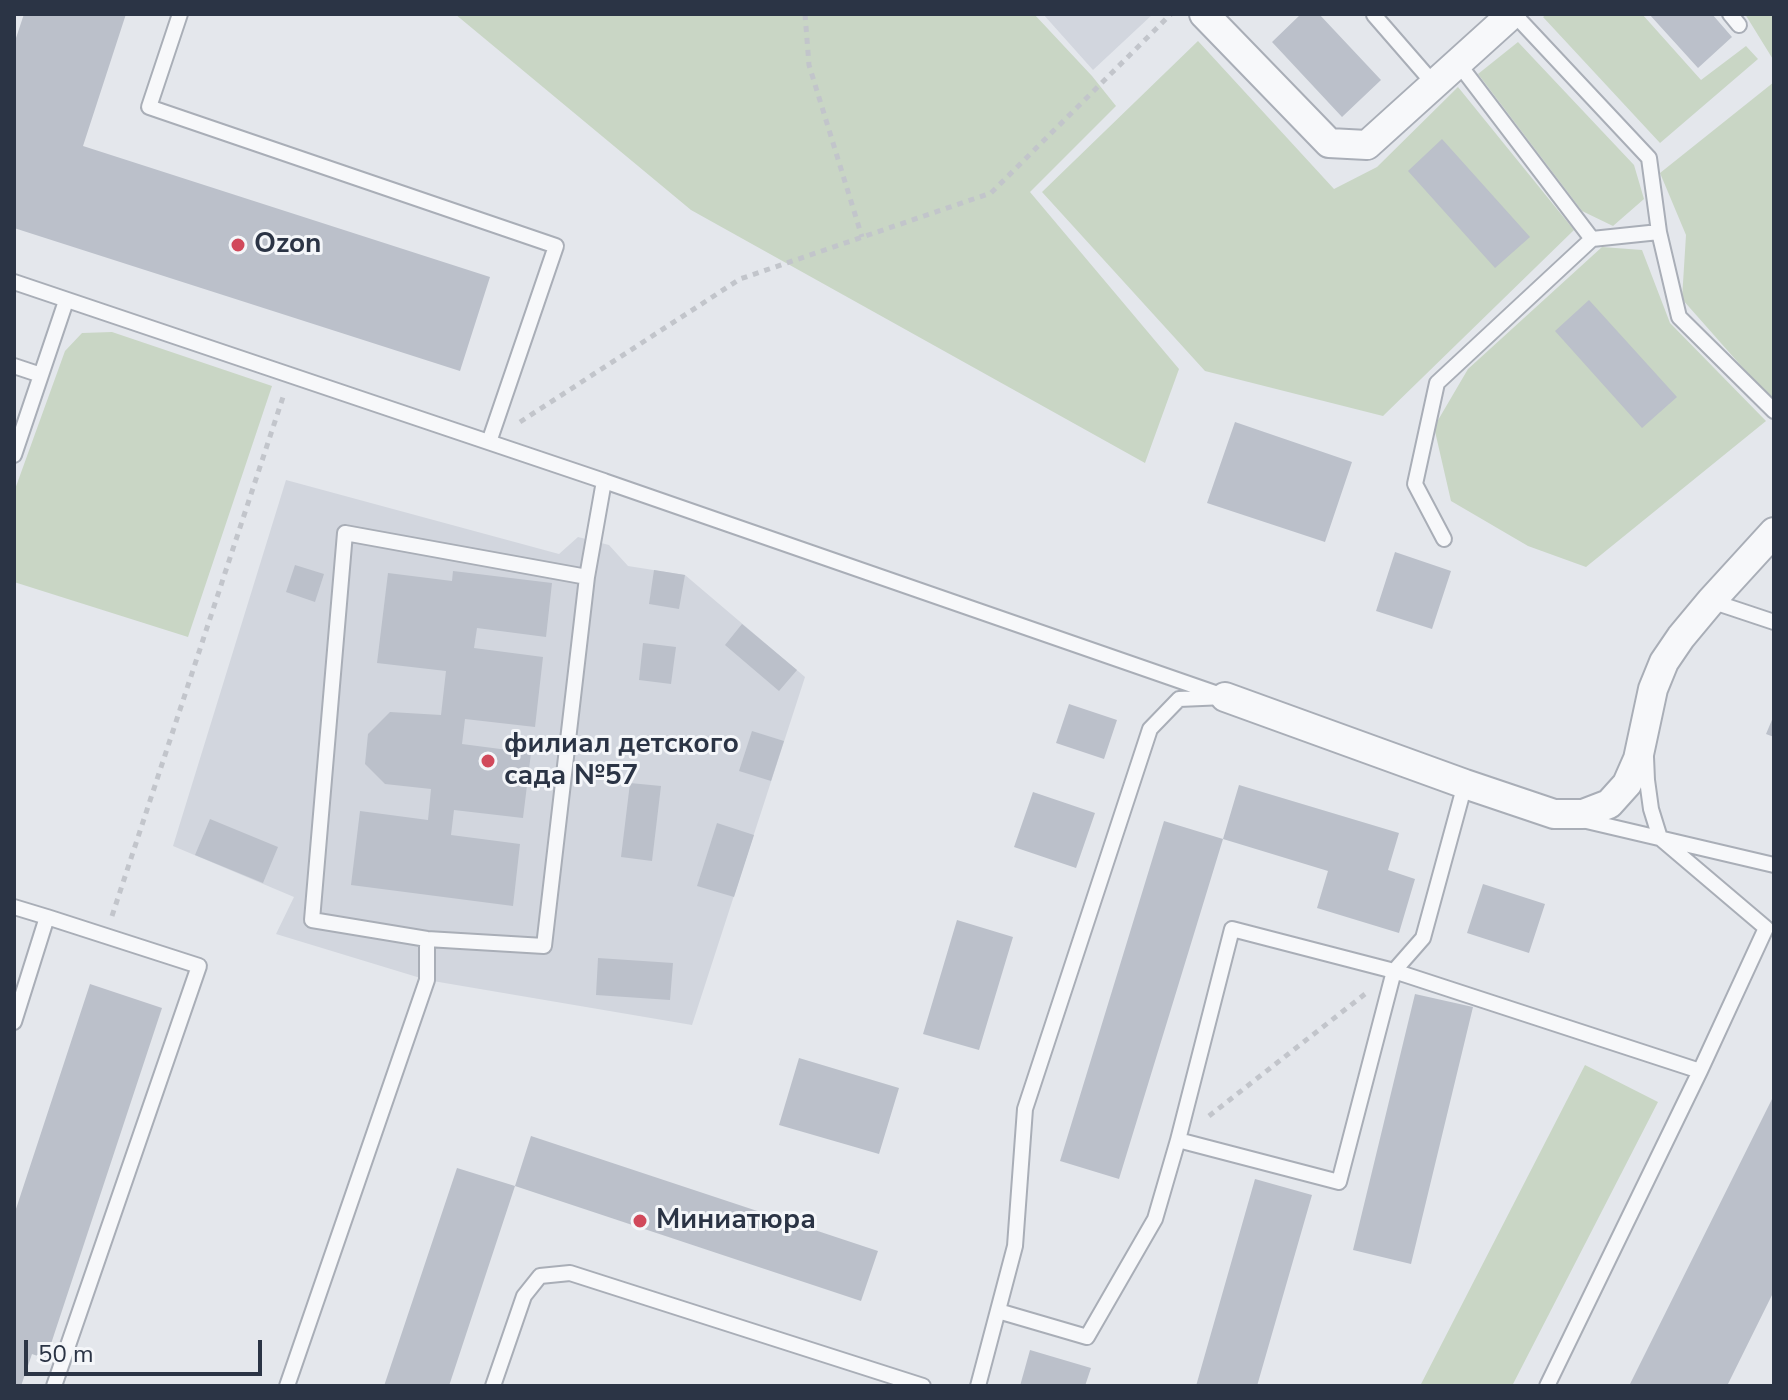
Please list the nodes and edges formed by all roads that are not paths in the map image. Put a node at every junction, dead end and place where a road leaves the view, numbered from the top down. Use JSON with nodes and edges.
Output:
{"nodes":[{"id":1,"x":180,"y":14,"type":"edge"},
{"id":2,"x":1204,"y":14,"type":"edge"},
{"id":3,"x":1513,"y":14,"type":"edge"},
{"id":4,"x":1374,"y":15,"type":"edge"},
{"id":5,"x":1458,"y":63,"type":"junction"},
{"id":6,"x":1434,"y":84,"type":"junction"},
{"id":7,"x":1659,"y":232,"type":"junction"},
{"id":8,"x":1592,"y":239,"type":"junction"},
{"id":9,"x":14,"y":282,"type":"edge"},
{"id":10,"x":66,"y":301,"type":"junction"},
{"id":11,"x":14,"y":366,"type":"edge"},
{"id":12,"x":41,"y":375,"type":"junction"},
{"id":13,"x":1774,"y":411,"type":"edge"},
{"id":14,"x":489,"y":442,"type":"junction"},
{"id":15,"x":14,"y":455,"type":"edge"},
{"id":16,"x":604,"y":481,"type":"junction"},
{"id":17,"x":1774,"y":532,"type":"edge"},
{"id":18,"x":1444,"y":539,"type":"dead end"},
{"id":19,"x":587,"y":577,"type":"junction"},
{"id":20,"x":1711,"y":601,"type":"junction"},
{"id":21,"x":1774,"y":622,"type":"edge"},
{"id":22,"x":1225,"y":697,"type":"junction"},
{"id":23,"x":1645,"y":720,"type":"junction"},
{"id":24,"x":1465,"y":784,"type":"junction"},
{"id":25,"x":1554,"y":814,"type":"junction"},
{"id":26,"x":1660,"y":838,"type":"junction"},
{"id":27,"x":1774,"y":865,"type":"edge"},
{"id":28,"x":14,"y":907,"type":"edge"},
{"id":29,"x":47,"y":917,"type":"junction"},
{"id":30,"x":1770,"y":930,"type":"edge"},
{"id":31,"x":427,"y":939,"type":"junction"},
{"id":32,"x":1394,"y":971,"type":"junction"},
{"id":33,"x":14,"y":1022,"type":"edge"},
{"id":34,"x":1700,"y":1071,"type":"junction"},
{"id":35,"x":1178,"y":1140,"type":"junction"},
{"id":36,"x":998,"y":1311,"type":"junction"},
{"id":37,"x":54,"y":1386,"type":"edge"},
{"id":38,"x":287,"y":1386,"type":"edge"},
{"id":39,"x":493,"y":1386,"type":"edge"},
{"id":40,"x":923,"y":1386,"type":"edge"},
{"id":41,"x":978,"y":1386,"type":"edge"},
{"id":42,"x":1547,"y":1386,"type":"edge"}],
"edges":[{"from":1,"to":14,"type":"lane"},
{"from":2,"to":6,"type":"street"},
{"from":3,"to":5,"type":"street"},
{"from":3,"to":7,"type":"lane"},
{"from":4,"to":6,"type":"lane"},
{"from":5,"to":6,"type":"street"},
{"from":5,"to":8,"type":"lane"},
{"from":7,"to":8,"type":"lane"},
{"from":7,"to":13,"type":"lane"},
{"from":8,"to":18,"type":"lane"},
{"from":9,"to":10,"type":"lane"},
{"from":10,"to":12,"type":"lane"},
{"from":10,"to":14,"type":"lane"},
{"from":11,"to":12,"type":"lane"},
{"from":12,"to":15,"type":"lane"},
{"from":14,"to":16,"type":"lane"},
{"from":16,"to":19,"type":"lane"},
{"from":16,"to":22,"type":"lane"},
{"from":17,"to":20,"type":"street"},
{"from":19,"to":31,"type":"lane"},
{"from":19,"to":31,"type":"lane"},
{"from":20,"to":21,"type":"lane"},
{"from":20,"to":23,"type":"street"},
{"from":22,"to":24,"type":"street"},
{"from":22,"to":36,"type":"lane"},
{"from":23,"to":25,"type":"street"},
{"from":23,"to":26,"type":"lane"},
{"from":24,"to":25,"type":"street"},
{"from":24,"to":32,"type":"lane"},
{"from":25,"to":26,"type":"lane"},
{"from":26,"to":27,"type":"lane"},
{"from":26,"to":30,"type":"lane"},
{"from":28,"to":29,"type":"lane"},
{"from":29,"to":33,"type":"lane"},
{"from":29,"to":37,"type":"lane"},
{"from":30,"to":34,"type":"lane"},
{"from":31,"to":38,"type":"lane"},
{"from":32,"to":34,"type":"lane"},
{"from":32,"to":35,"type":"lane"},
{"from":32,"to":35,"type":"lane"},
{"from":34,"to":42,"type":"lane"},
{"from":35,"to":36,"type":"lane"},
{"from":36,"to":41,"type":"lane"},
{"from":39,"to":40,"type":"lane"}]}
